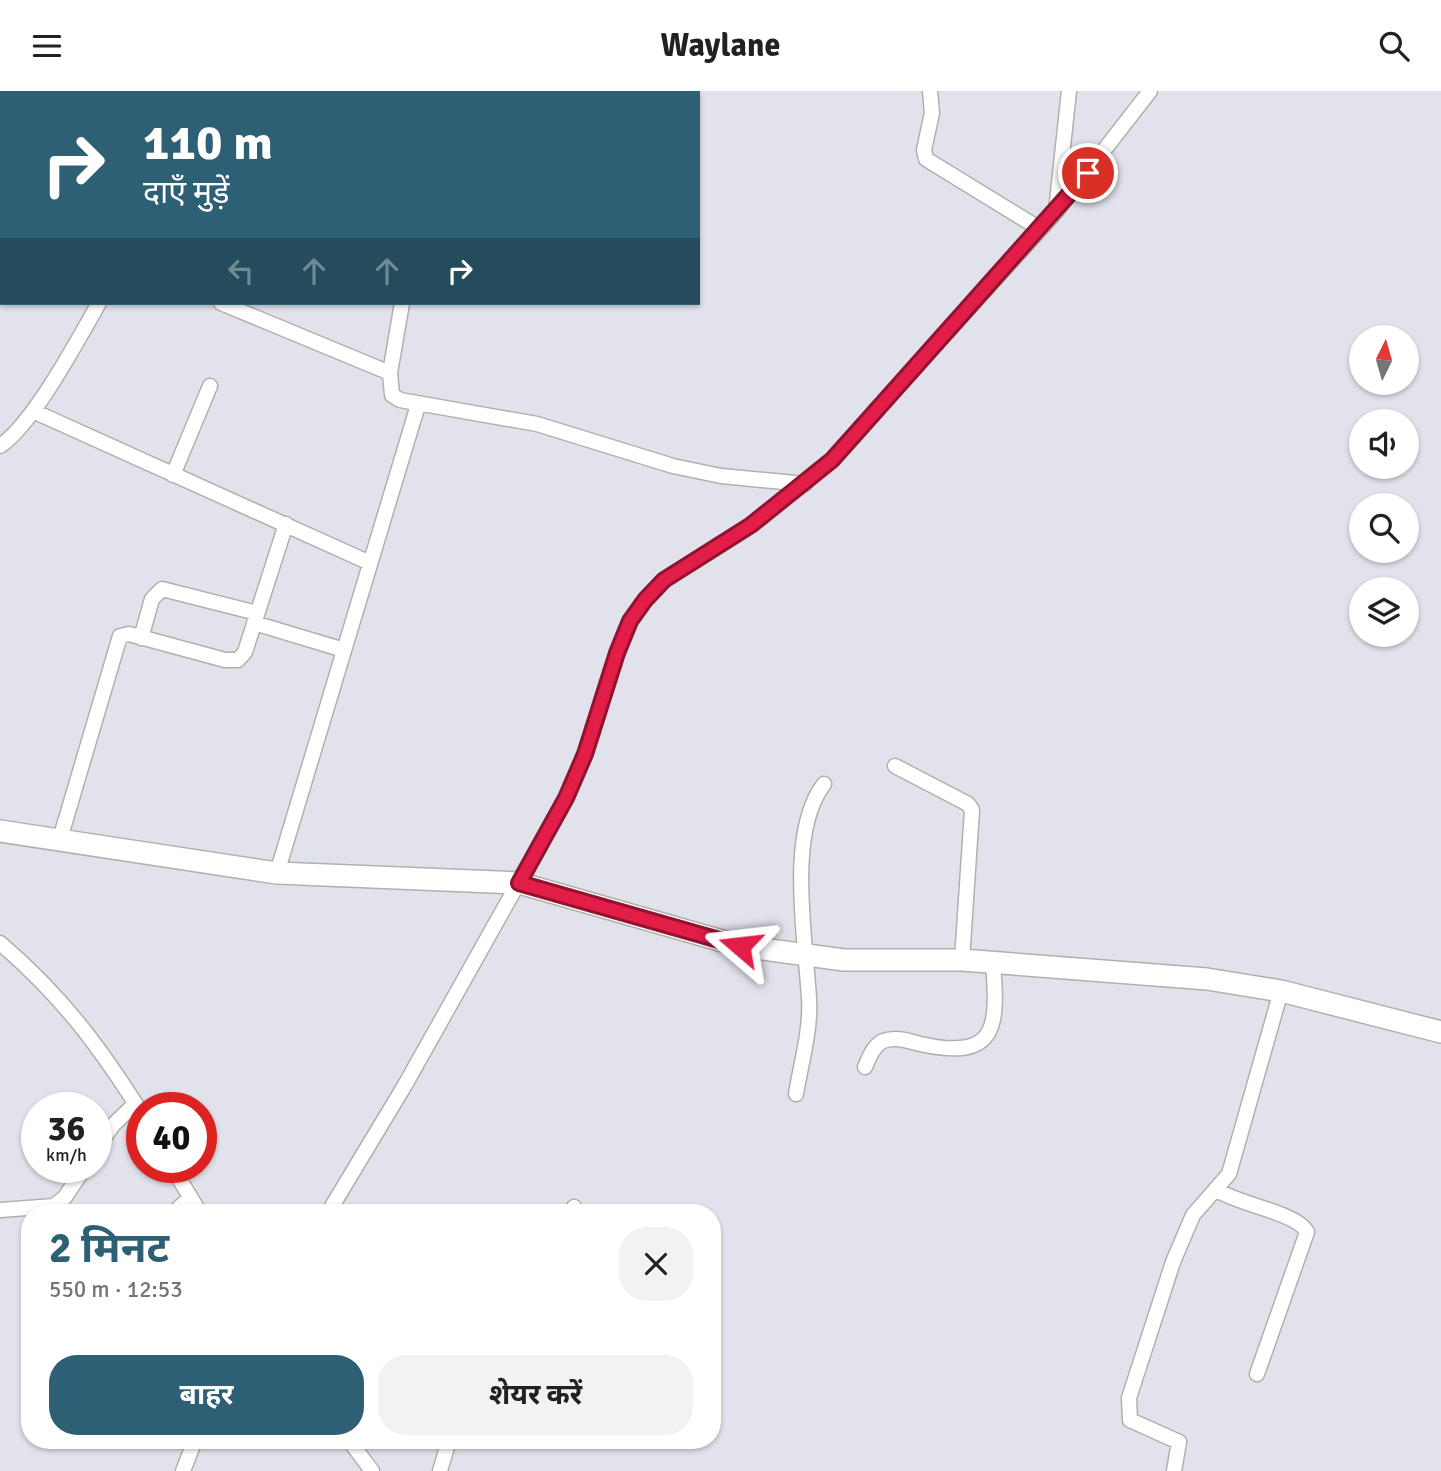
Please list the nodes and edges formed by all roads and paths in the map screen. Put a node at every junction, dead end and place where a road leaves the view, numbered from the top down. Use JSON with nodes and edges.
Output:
{"nodes":[{"id":1,"x":1069,"y":91,"type":"edge"},
{"id":2,"x":1150,"y":91,"type":"edge"},
{"id":3,"x":930,"y":92,"type":"edge"},
{"id":4,"x":1056,"y":212,"type":"junction"},
{"id":5,"x":1040,"y":229,"type":"junction"},
{"id":6,"x":98,"y":305,"type":"edge"},
{"id":7,"x":225,"y":305,"type":"edge"},
{"id":8,"x":402,"y":305,"type":"edge"},
{"id":9,"x":390,"y":373,"type":"junction"},
{"id":10,"x":210,"y":386,"type":"dead end"},
{"id":11,"x":418,"y":404,"type":"junction"},
{"id":12,"x":33,"y":411,"type":"junction"},
{"id":13,"x":0,"y":446,"type":"edge"},
{"id":14,"x":0,"y":454,"type":"edge"},
{"id":15,"x":173,"y":475,"type":"junction"},
{"id":16,"x":805,"y":484,"type":"junction"},
{"id":17,"x":286,"y":524,"type":"junction"},
{"id":18,"x":370,"y":563,"type":"junction"},
{"id":19,"x":256,"y":618,"type":"junction"},
{"id":20,"x":141,"y":638,"type":"junction"},
{"id":21,"x":344,"y":650,"type":"junction"},
{"id":22,"x":895,"y":766,"type":"dead end"},
{"id":23,"x":824,"y":784,"type":"dead end"},
{"id":24,"x":0,"y":831,"type":"edge"},
{"id":25,"x":60,"y":839,"type":"junction"},
{"id":26,"x":276,"y":873,"type":"junction"},
{"id":27,"x":519,"y":883,"type":"junction"},
{"id":28,"x":0,"y":943,"type":"edge"},
{"id":29,"x":803,"y":956,"type":"junction"},
{"id":30,"x":962,"y":960,"type":"junction"},
{"id":31,"x":993,"y":962,"type":"junction"},
{"id":32,"x":1281,"y":991,"type":"junction"},
{"id":33,"x":1441,"y":1032,"type":"edge"},
{"id":34,"x":865,"y":1067,"type":"dead end"},
{"id":35,"x":128,"y":1092,"type":"edge"},
{"id":36,"x":796,"y":1094,"type":"dead end"},
{"id":37,"x":75,"y":1183,"type":"edge"},
{"id":38,"x":181,"y":1183,"type":"edge"},
{"id":39,"x":1217,"y":1190,"type":"junction"},
{"id":40,"x":190,"y":1198,"type":"junction"},
{"id":41,"x":57,"y":1204,"type":"edge"},
{"id":42,"x":183,"y":1204,"type":"edge"},
{"id":43,"x":194,"y":1204,"type":"edge"},
{"id":44,"x":333,"y":1204,"type":"edge"},
{"id":45,"x":21,"y":1208,"type":"edge"},
{"id":46,"x":0,"y":1210,"type":"edge"},
{"id":47,"x":1257,"y":1374,"type":"dead end"},
{"id":48,"x":192,"y":1449,"type":"edge"},
{"id":49,"x":356,"y":1449,"type":"edge"},
{"id":50,"x":446,"y":1449,"type":"edge"},
{"id":51,"x":183,"y":1471,"type":"edge"},
{"id":52,"x":372,"y":1471,"type":"edge"},
{"id":53,"x":440,"y":1471,"type":"edge"},
{"id":54,"x":1174,"y":1471,"type":"edge"}],
"edges":[{"from":1,"to":4,"type":"street"},
{"from":2,"to":4,"type":"street"},
{"from":3,"to":5,"type":"street"},
{"from":4,"to":5,"type":"street"},
{"from":5,"to":16,"type":"street"},
{"from":6,"to":12,"type":"street"},
{"from":7,"to":9,"type":"street"},
{"from":8,"to":9,"type":"street"},
{"from":9,"to":11,"type":"street"},
{"from":10,"to":15,"type":"street"},
{"from":11,"to":16,"type":"street"},
{"from":11,"to":18,"type":"street"},
{"from":12,"to":13,"type":"street"},
{"from":12,"to":15,"type":"street"},
{"from":13,"to":14,"type":"street"},
{"from":15,"to":17,"type":"street"},
{"from":16,"to":27,"type":"street"},
{"from":17,"to":18,"type":"street"},
{"from":17,"to":19,"type":"street"},
{"from":18,"to":21,"type":"street"},
{"from":19,"to":20,"type":"street"},
{"from":19,"to":20,"type":"street"},
{"from":19,"to":21,"type":"street"},
{"from":20,"to":25,"type":"street"},
{"from":21,"to":26,"type":"street"},
{"from":22,"to":30,"type":"street"},
{"from":23,"to":29,"type":"street"},
{"from":24,"to":25,"type":"street"},
{"from":25,"to":26,"type":"street"},
{"from":26,"to":27,"type":"street"},
{"from":27,"to":29,"type":"street"},
{"from":27,"to":44,"type":"street"},
{"from":28,"to":35,"type":"street"},
{"from":29,"to":30,"type":"street"},
{"from":29,"to":36,"type":"street"},
{"from":30,"to":31,"type":"street"},
{"from":31,"to":32,"type":"street"},
{"from":31,"to":34,"type":"street"},
{"from":32,"to":33,"type":"street"},
{"from":32,"to":39,"type":"street"},
{"from":37,"to":41,"type":"street"},
{"from":38,"to":40,"type":"street"},
{"from":39,"to":47,"type":"street"},
{"from":39,"to":54,"type":"street"},
{"from":40,"to":42,"type":"street"},
{"from":40,"to":43,"type":"street"},
{"from":45,"to":46,"type":"street"},
{"from":48,"to":51,"type":"street"},
{"from":49,"to":52,"type":"street"},
{"from":50,"to":53,"type":"street"}]}
